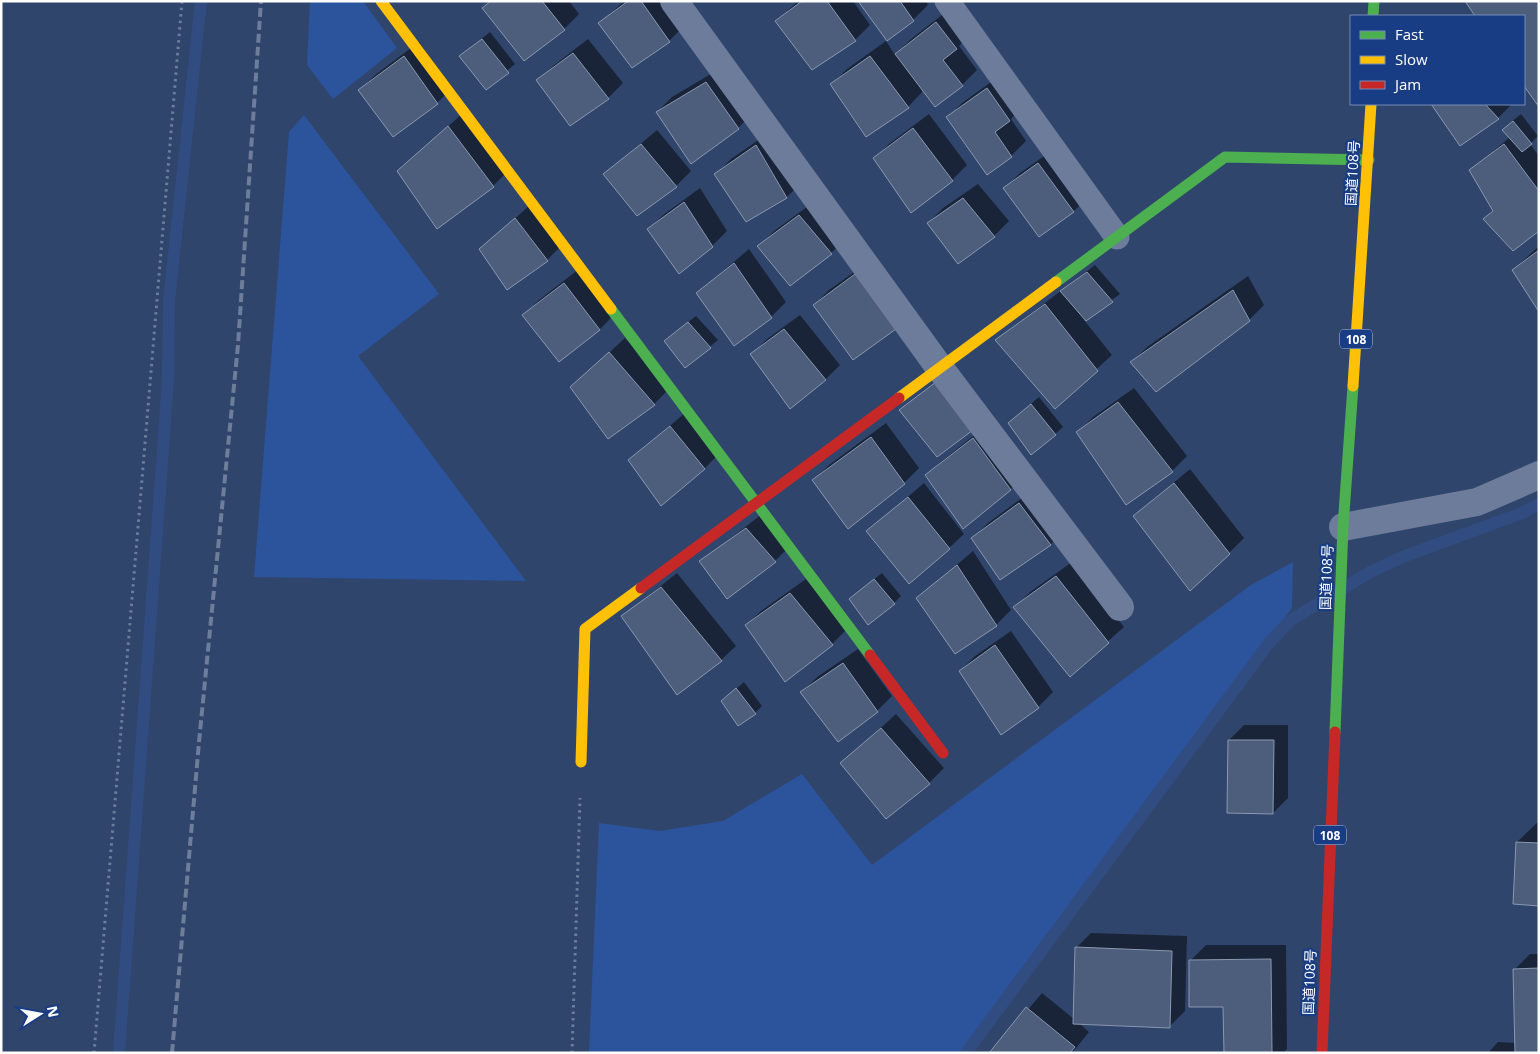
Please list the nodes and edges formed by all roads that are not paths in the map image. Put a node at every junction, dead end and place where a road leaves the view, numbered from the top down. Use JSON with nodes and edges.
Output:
{"nodes":[{"id":1,"x":381,"y":1,"type":"edge"},
{"id":2,"x":674,"y":1,"type":"edge"},
{"id":3,"x":947,"y":1,"type":"edge"},
{"id":4,"x":1374,"y":1,"type":"edge"},
{"id":5,"x":1373,"y":15,"type":"edge"},
{"id":6,"x":1371,"y":105,"type":"edge"},
{"id":7,"x":1369,"y":160,"type":"junction"},
{"id":8,"x":1117,"y":237,"type":"junction"},
{"id":9,"x":939,"y":367,"type":"junction"},
{"id":10,"x":1539,"y":475,"type":"edge"},
{"id":11,"x":755,"y":504,"type":"junction"},
{"id":12,"x":1343,"y":527,"type":"junction"},
{"id":13,"x":1120,"y":607,"type":"dead end"},
{"id":14,"x":944,"y":753,"type":"dead end"},
{"id":15,"x":581,"y":762,"type":"road end"},
{"id":16,"x":1322,"y":1053,"type":"edge"}],
"edges":[{"from":1,"to":11,"type":"main road"},
{"from":2,"to":9,"type":"street"},
{"from":3,"to":8,"type":"lane"},
{"from":4,"to":5,"type":"main road"},
{"from":6,"to":7,"type":"main road","name":"国道108号","number":"108"},
{"from":7,"to":8,"type":"main road"},
{"from":7,"to":12,"type":"main road","name":"国道108号","number":"108"},
{"from":8,"to":9,"type":"main road"},
{"from":9,"to":11,"type":"main road"},
{"from":9,"to":13,"type":"street"},
{"from":10,"to":12,"type":"street"},
{"from":11,"to":14,"type":"main road"},
{"from":11,"to":15,"type":"main road"},
{"from":12,"to":16,"type":"main road","name":"国道108号","number":"108"}]}
